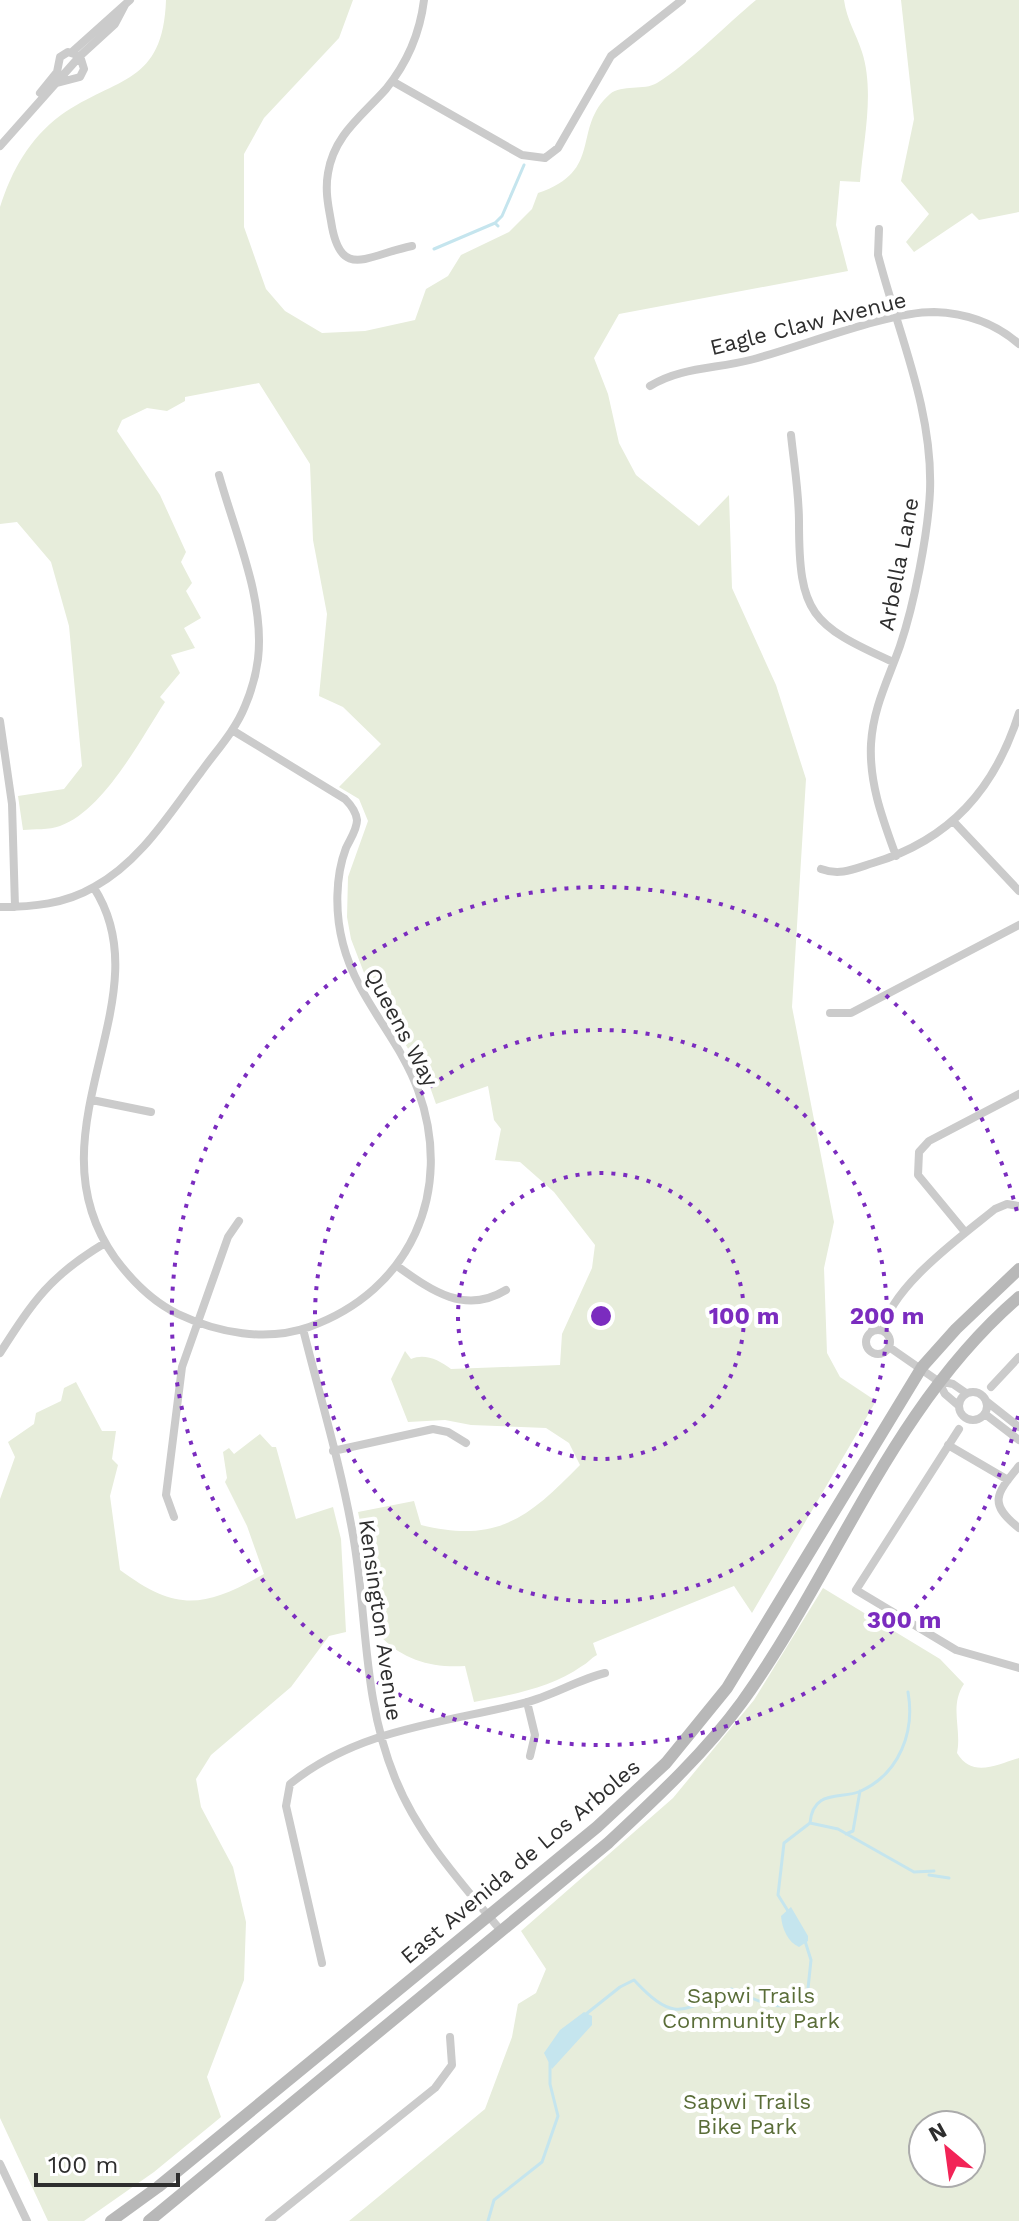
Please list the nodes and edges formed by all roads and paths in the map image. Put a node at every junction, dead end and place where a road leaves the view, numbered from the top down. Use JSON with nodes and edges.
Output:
{"nodes":[{"id":1,"x":424,"y":0,"type":"edge"},
{"id":2,"x":682,"y":0,"type":"edge"},
{"id":3,"x":127,"y":3,"type":"edge"},
{"id":4,"x":98,"y":26,"type":"junction"},
{"id":5,"x":106,"y":33,"type":"junction"},
{"id":6,"x":76,"y":54,"type":"junction"},
{"id":7,"x":392,"y":81,"type":"junction"},
{"id":8,"x":57,"y":83,"type":"junction"},
{"id":9,"x":34,"y":108,"type":"junction"},
{"id":10,"x":0,"y":146,"type":"edge"},
{"id":11,"x":879,"y":229,"type":"dead end"},
{"id":12,"x":412,"y":246,"type":"dead end"},
{"id":13,"x":895,"y":318,"type":"junction"},
{"id":14,"x":1019,"y":344,"type":"edge"},
{"id":15,"x":650,"y":386,"type":"dead end"},
{"id":16,"x":791,"y":435,"type":"dead end"},
{"id":17,"x":219,"y":475,"type":"dead end"},
{"id":18,"x":893,"y":662,"type":"junction"},
{"id":19,"x":1019,"y":713,"type":"edge"},
{"id":20,"x":0,"y":721,"type":"edge"},
{"id":21,"x":232,"y":730,"type":"junction"},
{"id":22,"x":954,"y":822,"type":"junction"},
{"id":23,"x":896,"y":856,"type":"junction"},
{"id":24,"x":821,"y":869,"type":"dead end"},
{"id":25,"x":94,"y":888,"type":"junction"},
{"id":26,"x":1019,"y":891,"type":"edge"},
{"id":27,"x":0,"y":907,"type":"edge"},
{"id":28,"x":15,"y":907,"type":"junction"},
{"id":29,"x":1019,"y":925,"type":"edge"},
{"id":30,"x":830,"y":1013,"type":"dead end"},
{"id":31,"x":1019,"y":1094,"type":"edge"},
{"id":32,"x":92,"y":1100,"type":"junction"},
{"id":33,"x":151,"y":1112,"type":"dead end"},
{"id":34,"x":1019,"y":1206,"type":"edge"},
{"id":35,"x":239,"y":1221,"type":"dead end"},
{"id":36,"x":965,"y":1232,"type":"junction"},
{"id":37,"x":105,"y":1243,"type":"junction"},
{"id":38,"x":397,"y":1266,"type":"junction"},
{"id":39,"x":1019,"y":1269,"type":"edge"},
{"id":40,"x":506,"y":1290,"type":"dead end"},
{"id":41,"x":1019,"y":1297,"type":"edge"},
{"id":42,"x":890,"y":1308,"type":"junction"},
{"id":43,"x":198,"y":1323,"type":"junction"},
{"id":44,"x":303,"y":1329,"type":"junction"},
{"id":45,"x":883,"y":1331,"type":"junction"},
{"id":46,"x":871,"y":1332,"type":"junction"},
{"id":47,"x":889,"y":1347,"type":"junction"},
{"id":48,"x":0,"y":1353,"type":"edge"},
{"id":49,"x":1019,"y":1357,"type":"edge"},
{"id":50,"x":1012,"y":1364,"type":"junction"},
{"id":51,"x":922,"y":1367,"type":"junction"},
{"id":52,"x":1019,"y":1371,"type":"edge"},
{"id":53,"x":938,"y":1381,"type":"junction"},
{"id":54,"x":991,"y":1387,"type":"dead end"},
{"id":55,"x":966,"y":1393,"type":"junction"},
{"id":56,"x":986,"y":1401,"type":"junction"},
{"id":57,"x":959,"y":1406,"type":"junction"},
{"id":58,"x":985,"y":1414,"type":"junction"},
{"id":59,"x":1019,"y":1427,"type":"edge"},
{"id":60,"x":959,"y":1429,"type":"dead end"},
{"id":61,"x":1019,"y":1440,"type":"edge"},
{"id":62,"x":466,"y":1443,"type":"dead end"},
{"id":63,"x":948,"y":1445,"type":"junction"},
{"id":64,"x":333,"y":1451,"type":"junction"},
{"id":65,"x":1019,"y":1466,"type":"edge"},
{"id":66,"x":1008,"y":1480,"type":"junction"},
{"id":67,"x":174,"y":1517,"type":"dead end"},
{"id":68,"x":1019,"y":1528,"type":"edge"},
{"id":69,"x":1019,"y":1668,"type":"edge"},
{"id":70,"x":605,"y":1673,"type":"dead end"},
{"id":71,"x":527,"y":1702,"type":"junction"},
{"id":72,"x":380,"y":1737,"type":"junction"},
{"id":73,"x":530,"y":1756,"type":"dead end"},
{"id":74,"x":489,"y":1916,"type":"junction"},
{"id":75,"x":502,"y":1932,"type":"junction"},
{"id":76,"x":322,"y":1963,"type":"dead end"},
{"id":77,"x":450,"y":2037,"type":"dead end"},
{"id":78,"x":0,"y":2164,"type":"edge"},
{"id":79,"x":27,"y":2221,"type":"edge"},
{"id":80,"x":111,"y":2221,"type":"edge"},
{"id":81,"x":149,"y":2221,"type":"edge"},
{"id":82,"x":269,"y":2221,"type":"edge"}],
"edges":[{"from":1,"to":7,"type":"street"},
{"from":2,"to":7,"type":"street"},
{"from":3,"to":4,"type":"street"},
{"from":3,"to":5,"type":"street"},
{"from":4,"to":5,"type":"street"},
{"from":4,"to":6,"type":"street"},
{"from":5,"to":6,"type":"street"},
{"from":6,"to":8,"type":"street"},
{"from":6,"to":8,"type":"street"},
{"from":6,"to":9,"type":"street"},
{"from":7,"to":12,"type":"street"},
{"from":8,"to":9,"type":"street"},
{"from":9,"to":10,"type":"street"},
{"from":11,"to":13,"type":"street","name":"Arbella Lane"},
{"from":13,"to":14,"type":"street","name":"Eagle Claw Avenue"},
{"from":13,"to":15,"type":"street","name":"Eagle Claw Avenue"},
{"from":13,"to":18,"type":"street","name":"Arbella Lane"},
{"from":16,"to":18,"type":"street"},
{"from":17,"to":21,"type":"street"},
{"from":18,"to":23,"type":"street","name":"Arbella Lane"},
{"from":19,"to":22,"type":"street"},
{"from":20,"to":28,"type":"street"},
{"from":21,"to":25,"type":"street"},
{"from":21,"to":38,"type":"street","name":"Queens Way"},
{"from":22,"to":23,"type":"street"},
{"from":22,"to":26,"type":"street"},
{"from":23,"to":24,"type":"street"},
{"from":25,"to":28,"type":"street"},
{"from":25,"to":32,"type":"street","name":"Queens Way"},
{"from":27,"to":28,"type":"street"},
{"from":29,"to":30,"type":"street"},
{"from":31,"to":36,"type":"street"},
{"from":32,"to":33,"type":"street"},
{"from":32,"to":37,"type":"street","name":"Queens Way"},
{"from":34,"to":36,"type":"street"},
{"from":35,"to":43,"type":"street"},
{"from":36,"to":42,"type":"street"},
{"from":37,"to":43,"type":"street","name":"Queens Way"},
{"from":37,"to":48,"type":"street"},
{"from":38,"to":40,"type":"street"},
{"from":38,"to":44,"type":"street","name":"Queens Way"},
{"from":39,"to":51,"type":"main road","name":"East Avenida de Los Arboles"},
{"from":41,"to":53,"type":"main road","name":"East Avenida de Los Arboles"},
{"from":42,"to":45,"type":"street"},
{"from":42,"to":46,"type":"street"},
{"from":43,"to":44,"type":"street","name":"Queens Way"},
{"from":43,"to":67,"type":"street"},
{"from":44,"to":64,"type":"street","name":"Kensington Avenue"},
{"from":45,"to":46,"type":"street"},
{"from":45,"to":47,"type":"street"},
{"from":46,"to":47,"type":"street"},
{"from":47,"to":51,"type":"street"},
{"from":49,"to":50,"type":"street"},
{"from":50,"to":52,"type":"street"},
{"from":50,"to":54,"type":"street"},
{"from":51,"to":53,"type":"street"},
{"from":51,"to":74,"type":"main road","name":"East Avenida de Los Arboles"},
{"from":53,"to":55,"type":"street"},
{"from":53,"to":57,"type":"street"},
{"from":53,"to":75,"type":"main road","name":"East Avenida de Los Arboles"},
{"from":55,"to":56,"type":"street"},
{"from":55,"to":57,"type":"street"},
{"from":56,"to":58,"type":"street"},
{"from":56,"to":59,"type":"street"},
{"from":57,"to":58,"type":"street"},
{"from":58,"to":61,"type":"street"},
{"from":60,"to":63,"type":"street"},
{"from":62,"to":64,"type":"street"},
{"from":63,"to":66,"type":"street"},
{"from":63,"to":69,"type":"street"},
{"from":64,"to":72,"type":"street","name":"Kensington Avenue"},
{"from":65,"to":66,"type":"street"},
{"from":66,"to":68,"type":"street"},
{"from":70,"to":71,"type":"street"},
{"from":71,"to":72,"type":"street"},
{"from":71,"to":73,"type":"street"},
{"from":72,"to":74,"type":"street","name":"Kensington Avenue"},
{"from":72,"to":76,"type":"street"},
{"from":74,"to":75,"type":"street","name":"Kensington Avenue"},
{"from":74,"to":80,"type":"main road","name":"East Avenida de Los Arboles"},
{"from":75,"to":81,"type":"main road","name":"East Avenida de Los Arboles"},
{"from":77,"to":82,"type":"street"},
{"from":78,"to":79,"type":"street"}]}
